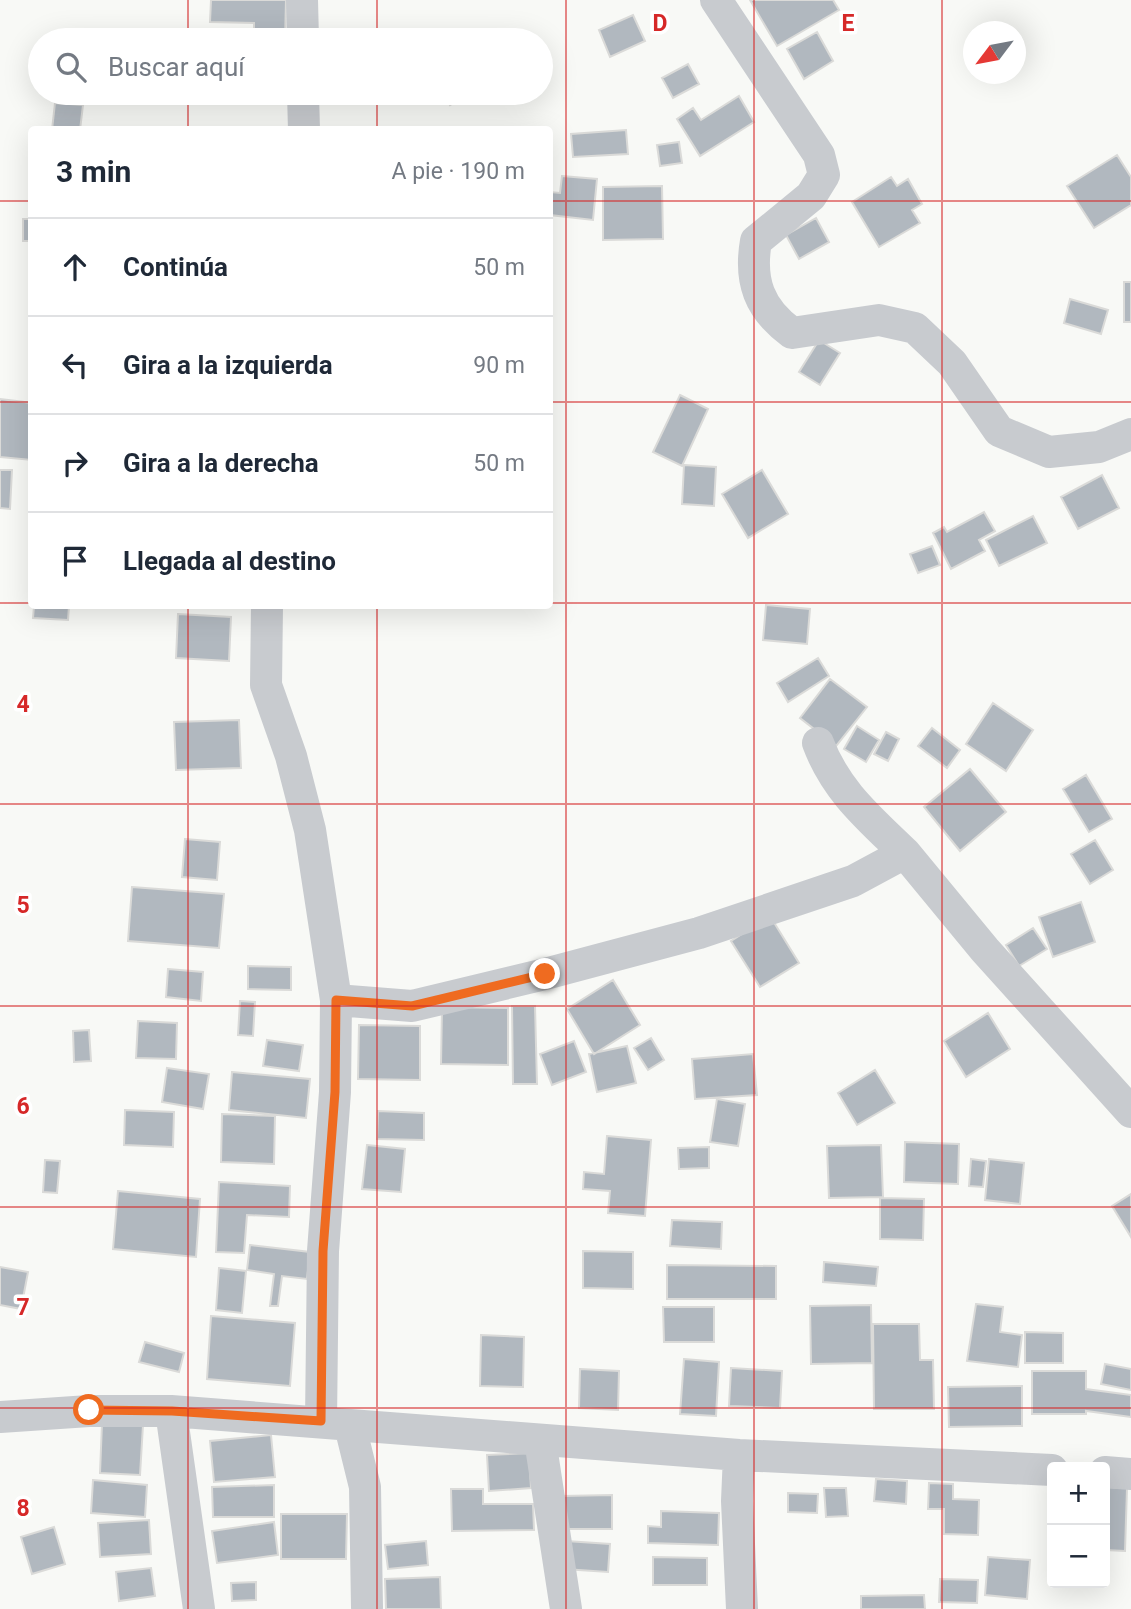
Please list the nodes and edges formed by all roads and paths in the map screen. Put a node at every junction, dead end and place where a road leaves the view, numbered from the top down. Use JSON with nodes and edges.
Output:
{"nodes":[{"id":1,"x":302,"y":0,"type":"edge"},
{"id":2,"x":716,"y":0,"type":"edge"},
{"id":3,"x":303,"y":28,"type":"edge"},
{"id":4,"x":303,"y":105,"type":"edge"},
{"id":5,"x":304,"y":126,"type":"edge"},
{"id":6,"x":1131,"y":435,"type":"edge"},
{"id":7,"x":267,"y":609,"type":"edge"},
{"id":8,"x":818,"y":743,"type":"dead end"},
{"id":9,"x":905,"y":853,"type":"junction"},
{"id":10,"x":336,"y":1000,"type":"junction"},
{"id":11,"x":1131,"y":1112,"type":"edge"},
{"id":12,"x":172,"y":1411,"type":"junction"},
{"id":13,"x":5,"y":1424,"type":"edge"},
{"id":14,"x":335,"y":1424,"type":"junction"},
{"id":15,"x":540,"y":1440,"type":"junction"},
{"id":16,"x":739,"y":1455,"type":"junction"},
{"id":17,"x":1047,"y":1470,"type":"edge"},
{"id":18,"x":1110,"y":1472,"type":"edge"},
{"id":19,"x":1131,"y":1474,"type":"edge"},
{"id":20,"x":367,"y":1607,"type":"dead end"},
{"id":21,"x":199,"y":1609,"type":"edge"},
{"id":22,"x":566,"y":1609,"type":"edge"},
{"id":23,"x":742,"y":1609,"type":"edge"}],
"edges":[{"from":1,"to":3,"type":"street"},
{"from":2,"to":6,"type":"street"},
{"from":4,"to":5,"type":"street"},
{"from":7,"to":10,"type":"street"},
{"from":8,"to":9,"type":"street"},
{"from":9,"to":10,"type":"street"},
{"from":9,"to":11,"type":"street"},
{"from":10,"to":14,"type":"street"},
{"from":12,"to":13,"type":"street"},
{"from":12,"to":14,"type":"street"},
{"from":12,"to":21,"type":"street"},
{"from":14,"to":15,"type":"street"},
{"from":14,"to":20,"type":"street"},
{"from":15,"to":16,"type":"street"},
{"from":15,"to":22,"type":"street"},
{"from":16,"to":17,"type":"street"},
{"from":16,"to":23,"type":"street"},
{"from":18,"to":19,"type":"street"}]}
